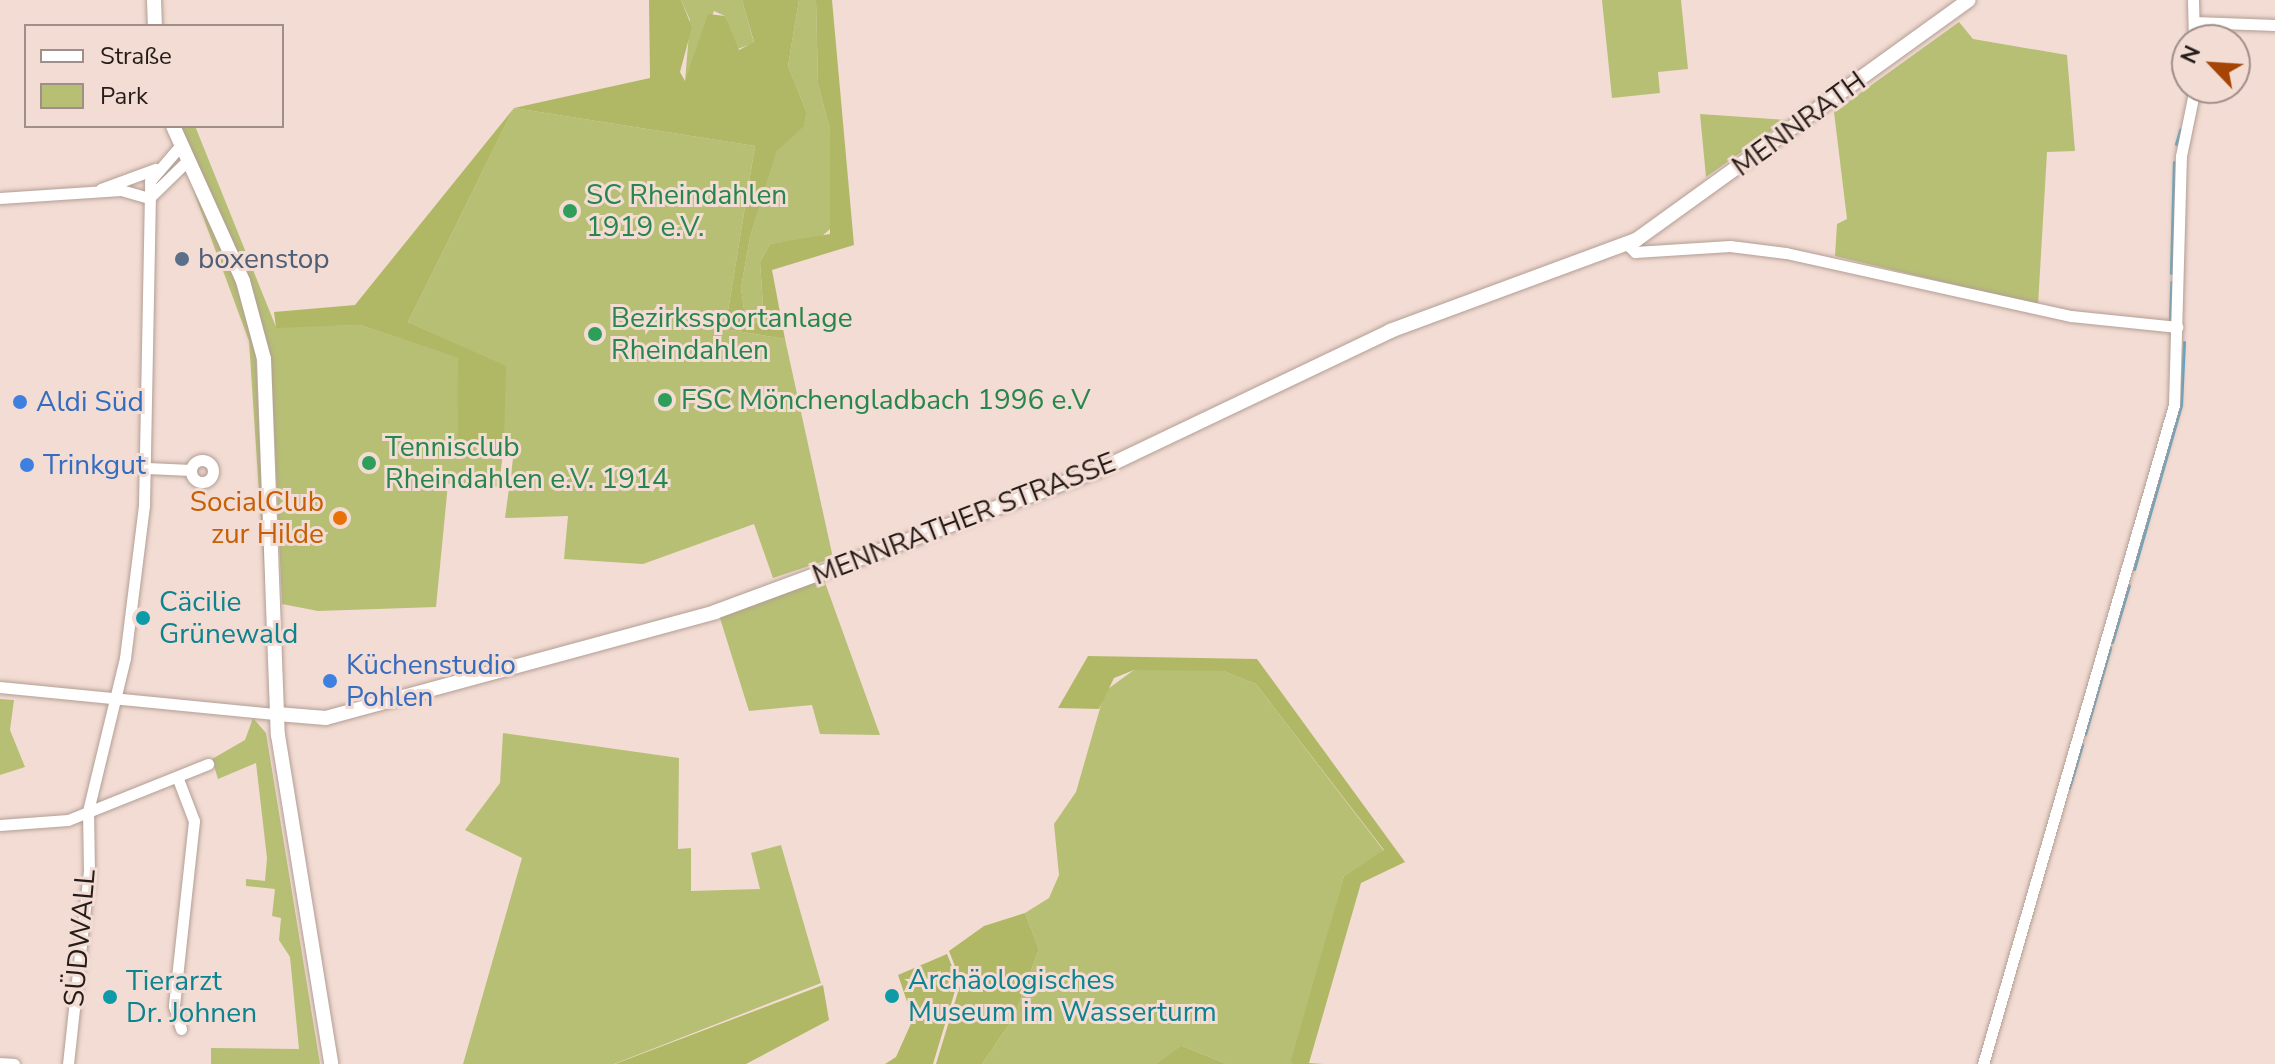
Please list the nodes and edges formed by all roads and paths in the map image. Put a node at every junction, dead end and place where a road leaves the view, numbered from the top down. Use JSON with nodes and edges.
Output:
{"nodes":[{"id":1,"x":154,"y":0,"type":"edge"},
{"id":2,"x":1969,"y":0,"type":"edge"},
{"id":3,"x":2193,"y":0,"type":"edge"},
{"id":4,"x":2194,"y":22,"type":"joint"},
{"id":5,"x":155,"y":24,"type":"edge"},
{"id":6,"x":2275,"y":25,"type":"edge"},
{"id":7,"x":2192,"y":104,"type":"edge"},
{"id":8,"x":174,"y":128,"type":"edge"},
{"id":9,"x":180,"y":146,"type":"junction"},
{"id":10,"x":186,"y":162,"type":"junction"},
{"id":11,"x":155,"y":169,"type":"junction"},
{"id":12,"x":96,"y":190,"type":"junction"},
{"id":13,"x":0,"y":198,"type":"edge"},
{"id":14,"x":149,"y":198,"type":"junction"},
{"id":15,"x":1626,"y":243,"type":"junction"},
{"id":16,"x":2177,"y":327,"type":"junction"},
{"id":17,"x":147,"y":468,"type":"junction"},
{"id":18,"x":191,"y":470,"type":"dead end"},
{"id":19,"x":0,"y":687,"type":"edge"},
{"id":20,"x":115,"y":699,"type":"junction"},
{"id":21,"x":277,"y":714,"type":"junction"},
{"id":22,"x":208,"y":764,"type":"dead end"},
{"id":23,"x":178,"y":779,"type":"junction"},
{"id":24,"x":88,"y":811,"type":"junction"},
{"id":25,"x":0,"y":825,"type":"edge"},
{"id":26,"x":181,"y":1029,"type":"dead end"},
{"id":27,"x":0,"y":1063,"type":"edge"},
{"id":28,"x":14,"y":1064,"type":"edge"},
{"id":29,"x":68,"y":1064,"type":"edge"},
{"id":30,"x":331,"y":1064,"type":"edge"},
{"id":31,"x":1983,"y":1064,"type":"edge"}],
"edges":[{"from":1,"to":5,"type":"main road"},
{"from":2,"to":15,"type":"main road","name":"MENNRATH"},
{"from":3,"to":4,"type":"street"},
{"from":4,"to":6,"type":"street"},
{"from":7,"to":16,"type":"street"},
{"from":8,"to":9,"type":"main road"},
{"from":9,"to":10,"type":"main road"},
{"from":9,"to":11,"type":"street"},
{"from":10,"to":14,"type":"street"},
{"from":10,"to":21,"type":"main road"},
{"from":11,"to":12,"type":"street"},
{"from":11,"to":14,"type":"street","name":"SÜDWALL"},
{"from":12,"to":13,"type":"street"},
{"from":12,"to":14,"type":"street"},
{"from":14,"to":17,"type":"street","name":"SÜDWALL"},
{"from":15,"to":16,"type":"street"},
{"from":15,"to":21,"type":"main road","name":"MENNRATHER STRASSE"},
{"from":16,"to":31,"type":"street"},
{"from":17,"to":18,"type":"street"},
{"from":17,"to":20,"type":"street","name":"SÜDWALL"},
{"from":19,"to":20,"type":"street"},
{"from":20,"to":21,"type":"street"},
{"from":20,"to":24,"type":"street","name":"SÜDWALL"},
{"from":21,"to":30,"type":"main road"},
{"from":22,"to":23,"type":"street"},
{"from":23,"to":24,"type":"street"},
{"from":23,"to":26,"type":"street"},
{"from":24,"to":25,"type":"street"},
{"from":24,"to":29,"type":"street","name":"SÜDWALL"},
{"from":27,"to":28,"type":"street"}]}
